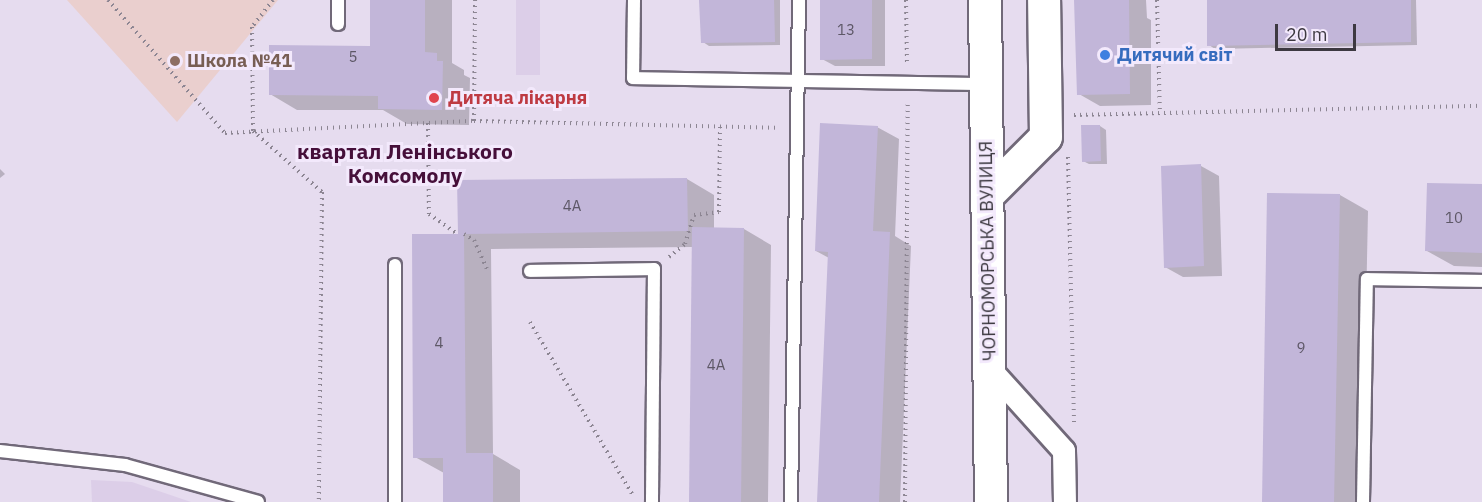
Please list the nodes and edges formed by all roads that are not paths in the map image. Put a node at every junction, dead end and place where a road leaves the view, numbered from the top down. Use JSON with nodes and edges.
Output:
{"nodes":[{"id":1,"x":338,"y":0,"type":"edge"},
{"id":2,"x":634,"y":0,"type":"edge"},
{"id":3,"x":799,"y":0,"type":"edge"},
{"id":4,"x":985,"y":0,"type":"edge"},
{"id":5,"x":1044,"y":0,"type":"edge"},
{"id":6,"x":338,"y":24,"type":"dead end"},
{"id":7,"x":798,"y":81,"type":"junction"},
{"id":8,"x":986,"y":84,"type":"junction"},
{"id":9,"x":987,"y":196,"type":"junction"},
{"id":10,"x":395,"y":265,"type":"dead end"},
{"id":11,"x":530,"y":271,"type":"dead end"},
{"id":12,"x":1482,"y":281,"type":"edge"},
{"id":13,"x":990,"y":369,"type":"junction"},
{"id":14,"x":0,"y":451,"type":"edge"},
{"id":15,"x":258,"y":502,"type":"edge"},
{"id":16,"x":395,"y":502,"type":"edge"},
{"id":17,"x":652,"y":502,"type":"edge"},
{"id":18,"x":791,"y":502,"type":"edge"},
{"id":19,"x":991,"y":502,"type":"edge"},
{"id":20,"x":1065,"y":502,"type":"edge"},
{"id":21,"x":1363,"y":502,"type":"edge"}],
"edges":[{"from":1,"to":6,"type":"lane"},
{"from":2,"to":7,"type":"lane"},
{"from":3,"to":7,"type":"lane"},
{"from":4,"to":8,"type":"street","name":"ЧОРНОМОРСЬКА ВУЛИЦЯ"},
{"from":5,"to":9,"type":"street"},
{"from":7,"to":8,"type":"lane"},
{"from":7,"to":18,"type":"lane"},
{"from":8,"to":9,"type":"street","name":"ЧОРНОМОРСЬКА ВУЛИЦЯ"},
{"from":9,"to":13,"type":"street","name":"ЧОРНОМОРСЬКА ВУЛИЦЯ"},
{"from":10,"to":16,"type":"lane"},
{"from":11,"to":17,"type":"lane"},
{"from":12,"to":21,"type":"lane"},
{"from":13,"to":19,"type":"street","name":"ЧОРНОМОРСЬКА ВУЛИЦЯ"},
{"from":13,"to":20,"type":"street"},
{"from":14,"to":15,"type":"lane"}]}
